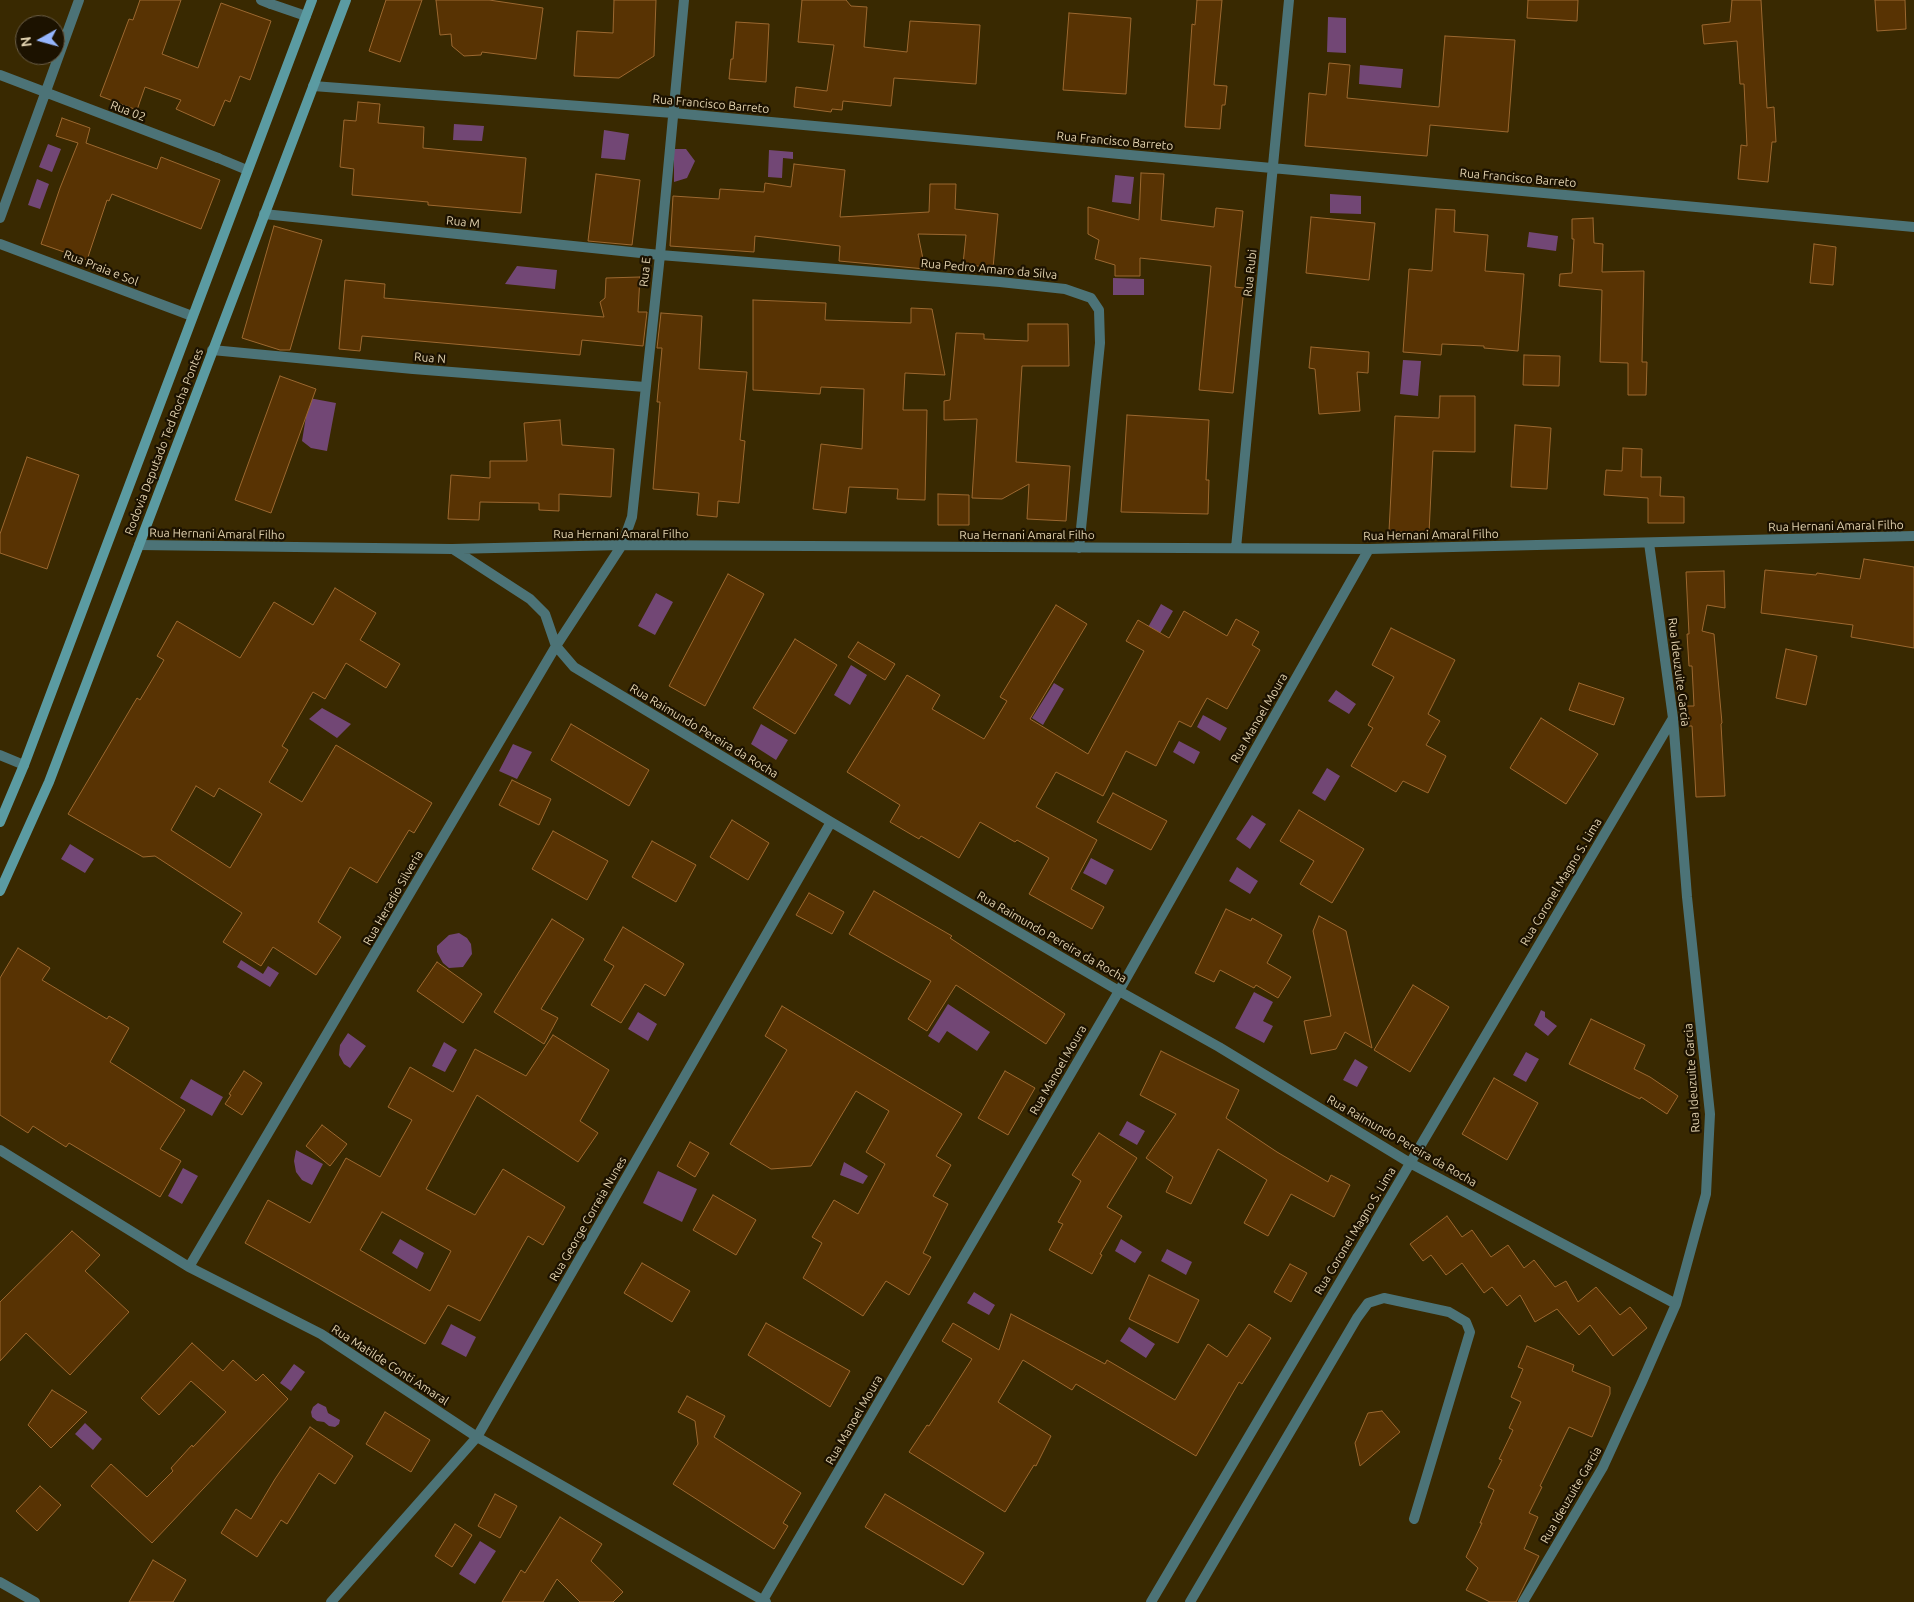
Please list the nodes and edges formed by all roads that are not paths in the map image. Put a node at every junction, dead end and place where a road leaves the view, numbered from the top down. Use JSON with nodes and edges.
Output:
{"nodes":[{"id":1,"x":79,"y":0,"type":"edge"},
{"id":2,"x":312,"y":0,"type":"edge"},
{"id":3,"x":346,"y":0,"type":"edge"},
{"id":4,"x":684,"y":0,"type":"edge"},
{"id":5,"x":1289,"y":0,"type":"edge"},
{"id":6,"x":266,"y":2,"type":"edge"},
{"id":7,"x":306,"y":16,"type":"junction"},
{"id":8,"x":0,"y":75,"type":"edge"},
{"id":9,"x":313,"y":86,"type":"junction"},
{"id":10,"x":46,"y":92,"type":"junction"},
{"id":11,"x":673,"y":113,"type":"junction"},
{"id":12,"x":1272,"y":168,"type":"junction"},
{"id":13,"x":247,"y":170,"type":"junction"},
{"id":14,"x":264,"y":214,"type":"junction"},
{"id":15,"x":0,"y":218,"type":"edge"},
{"id":16,"x":1914,"y":227,"type":"edge"},
{"id":17,"x":0,"y":244,"type":"edge"},
{"id":18,"x":660,"y":255,"type":"junction"},
{"id":19,"x":192,"y":316,"type":"junction"},
{"id":20,"x":212,"y":350,"type":"junction"},
{"id":21,"x":645,"y":387,"type":"junction"},
{"id":22,"x":1914,"y":536,"type":"edge"},
{"id":23,"x":1649,"y":543,"type":"junction"},
{"id":24,"x":139,"y":545,"type":"junction"},
{"id":25,"x":622,"y":545,"type":"junction"},
{"id":26,"x":1079,"y":548,"type":"junction"},
{"id":27,"x":1236,"y":548,"type":"junction"},
{"id":28,"x":452,"y":549,"type":"junction"},
{"id":29,"x":1370,"y":549,"type":"junction"},
{"id":30,"x":556,"y":646,"type":"junction"},
{"id":31,"x":1673,"y":718,"type":"junction"},
{"id":32,"x":0,"y":755,"type":"edge"},
{"id":33,"x":24,"y":765,"type":"junction"},
{"id":34,"x":0,"y":822,"type":"edge"},
{"id":35,"x":831,"y":822,"type":"junction"},
{"id":36,"x":0,"y":891,"type":"edge"},
{"id":37,"x":1119,"y":991,"type":"junction"},
{"id":38,"x":0,"y":1150,"type":"edge"},
{"id":39,"x":1410,"y":1163,"type":"junction"},
{"id":40,"x":189,"y":1267,"type":"junction"},
{"id":41,"x":1676,"y":1304,"type":"junction"},
{"id":42,"x":477,"y":1437,"type":"junction"},
{"id":43,"x":1414,"y":1519,"type":"dead end"},
{"id":44,"x":0,"y":1582,"type":"edge"},
{"id":45,"x":764,"y":1601,"type":"edge"},
{"id":46,"x":35,"y":1602,"type":"edge"},
{"id":47,"x":330,"y":1602,"type":"edge"},
{"id":48,"x":1151,"y":1602,"type":"edge"},
{"id":49,"x":1190,"y":1602,"type":"edge"},
{"id":50,"x":1522,"y":1602,"type":"edge"}],
"edges":[{"from":1,"to":10,"type":"street"},
{"from":2,"to":7,"type":"main road","name":"Rodovia Deputado Ted Rocha Pontes"},
{"from":3,"to":9,"type":"main road","name":"Rodovia Deputado Ted Rocha Pontes"},
{"from":4,"to":11,"type":"street","name":"Rua E"},
{"from":5,"to":12,"type":"street","name":"Rua Rubi"},
{"from":6,"to":7,"type":"street"},
{"from":7,"to":13,"type":"main road","name":"Rodovia Deputado Ted Rocha Pontes"},
{"from":8,"to":10,"type":"street","name":"Rua 02"},
{"from":9,"to":11,"type":"street","name":"Rua Francisco Barreto"},
{"from":9,"to":14,"type":"main road","name":"Rodovia Deputado Ted Rocha Pontes"},
{"from":10,"to":13,"type":"street","name":"Rua 02"},
{"from":10,"to":15,"type":"street"},
{"from":11,"to":12,"type":"street","name":"Rua Francisco Barreto"},
{"from":11,"to":18,"type":"street","name":"Rua E"},
{"from":12,"to":16,"type":"street","name":"Rua Francisco Barreto"},
{"from":12,"to":27,"type":"street","name":"Rua Rubi"},
{"from":13,"to":19,"type":"main road","name":"Rodovia Deputado Ted Rocha Pontes"},
{"from":14,"to":18,"type":"street","name":"Rua M"},
{"from":14,"to":20,"type":"main road","name":"Rodovia Deputado Ted Rocha Pontes"},
{"from":17,"to":19,"type":"street","name":"Rua Praia e Sol"},
{"from":18,"to":21,"type":"street","name":"Rua E"},
{"from":18,"to":26,"type":"street","name":"Rua Pedro Amaro da Silva"},
{"from":19,"to":33,"type":"main road","name":"Rodovia Deputado Ted Rocha Pontes"},
{"from":20,"to":21,"type":"street","name":"Rua N"},
{"from":20,"to":24,"type":"main road","name":"Rodovia Deputado Ted Rocha Pontes"},
{"from":21,"to":25,"type":"street","name":"Rua E"},
{"from":22,"to":23,"type":"street","name":"Rua Hernani Amaral Filho"},
{"from":23,"to":29,"type":"street","name":"Rua Hernani Amaral Filho"},
{"from":23,"to":31,"type":"street","name":"Rua Ideuzuite Garcia"},
{"from":24,"to":28,"type":"street","name":"Rua Hernani Amaral Filho"},
{"from":24,"to":36,"type":"main road","name":"Rodovia Deputado Ted Rocha Pontes"},
{"from":25,"to":26,"type":"street","name":"Rua Hernani Amaral Filho"},
{"from":25,"to":28,"type":"street","name":"Rua Hernani Amaral Filho"},
{"from":25,"to":30,"type":"street","name":"Rua Heradio Silveria"},
{"from":26,"to":27,"type":"street","name":"Rua Hernani Amaral Filho"},
{"from":27,"to":29,"type":"street","name":"Rua Hernani Amaral Filho"},
{"from":28,"to":30,"type":"street","name":"Rua Raimundo Pereira da Rocha"},
{"from":29,"to":37,"type":"street","name":"Rua Manoel Moura"},
{"from":30,"to":35,"type":"street","name":"Rua Raimundo Pereira da Rocha"},
{"from":30,"to":40,"type":"street","name":"Rua Heradio Silveria"},
{"from":31,"to":39,"type":"street","name":"Rua Coronel Magno S. Lima"},
{"from":31,"to":41,"type":"street","name":"Rua Ideuzuite Garcia"},
{"from":32,"to":33,"type":"street"},
{"from":33,"to":34,"type":"main road","name":"Rodovia Deputado Ted Rocha Pontes"},
{"from":35,"to":37,"type":"street","name":"Rua Raimundo Pereira da Rocha"},
{"from":35,"to":42,"type":"street","name":"Rua George Correia Nunes"},
{"from":37,"to":39,"type":"street","name":"Rua Raimundo Pereira da Rocha"},
{"from":37,"to":45,"type":"street","name":"Rua Manoel Moura"},
{"from":38,"to":40,"type":"street","name":"Rua Matilde Conti Amaral"},
{"from":39,"to":41,"type":"street","name":"Rua Raimundo Pereira da Rocha"},
{"from":39,"to":48,"type":"street","name":"Rua Coronel Magno S. Lima"},
{"from":40,"to":42,"type":"street","name":"Rua Matilde Conti Amaral"},
{"from":41,"to":50,"type":"street","name":"Rua Ideuzuite Garcia"},
{"from":42,"to":45,"type":"street","name":"Rua Matilde Conti Amaral"},
{"from":42,"to":47,"type":"street","name":"Rua George Correia Nunes"},
{"from":43,"to":49,"type":"street"},
{"from":44,"to":46,"type":"street"}]}
